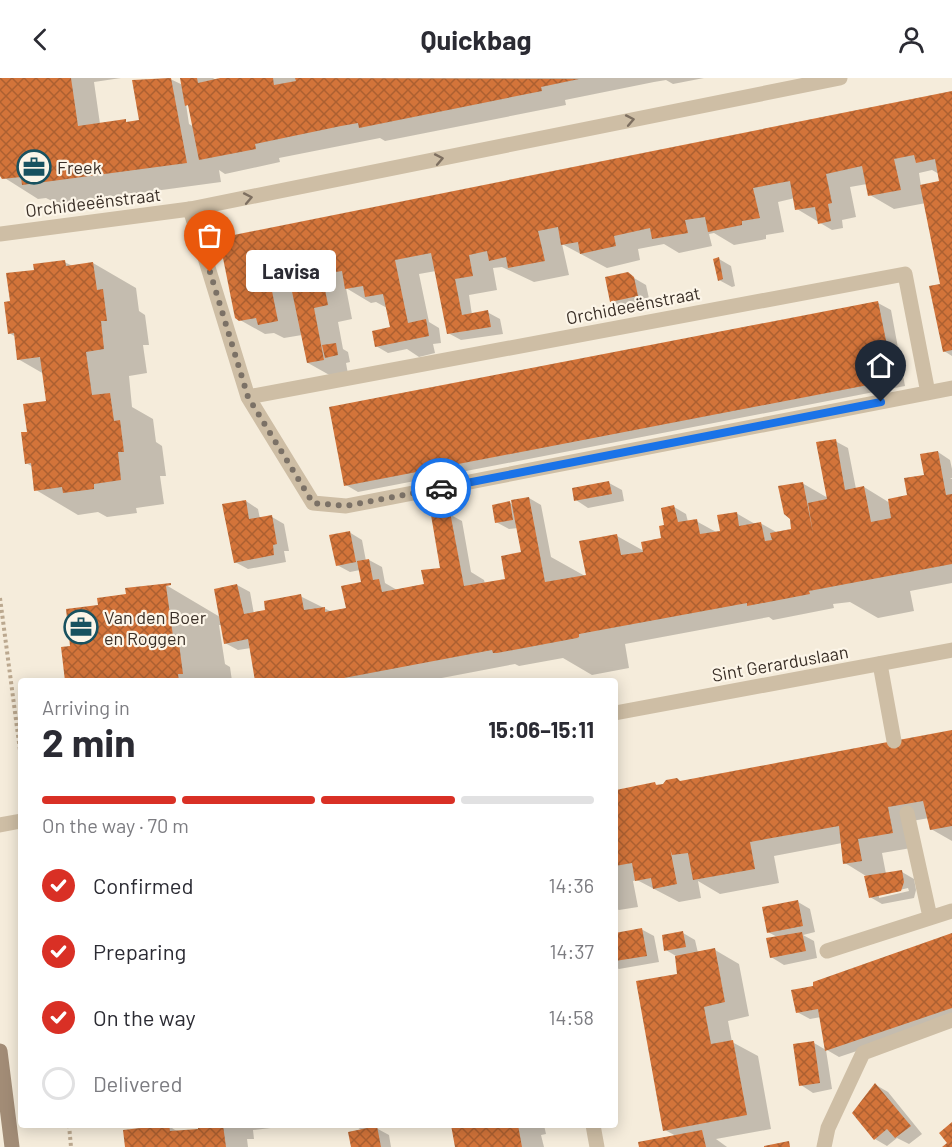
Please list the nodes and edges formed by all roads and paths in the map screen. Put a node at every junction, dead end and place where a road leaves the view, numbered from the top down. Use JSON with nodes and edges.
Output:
{"nodes":[{"id":1,"x":840,"y":78,"type":"edge"},
{"id":2,"x":190,"y":209,"type":"junction"},
{"id":3,"x":0,"y":234,"type":"edge"},
{"id":4,"x":952,"y":388,"type":"edge"},
{"id":5,"x":928,"y":393,"type":"junction"},
{"id":6,"x":248,"y":397,"type":"junction"},
{"id":7,"x":0,"y":598,"type":"edge"},
{"id":8,"x":952,"y":650,"type":"edge"},
{"id":9,"x":880,"y":664,"type":"junction"},
{"id":10,"x":618,"y":712,"type":"edge"},
{"id":11,"x":18,"y":735,"type":"edge"},
{"id":12,"x":894,"y":741,"type":"dead end"},
{"id":13,"x":907,"y":813,"type":"dead end"},
{"id":14,"x":18,"y":822,"type":"edge"},
{"id":15,"x":0,"y":825,"type":"edge"},
{"id":16,"x":952,"y":911,"type":"edge"},
{"id":17,"x":930,"y":917,"type":"junction"},
{"id":18,"x":827,"y":951,"type":"dead end"},
{"id":19,"x":952,"y":1020,"type":"edge"},
{"id":20,"x":0,"y":1051,"type":"edge"},
{"id":21,"x":69,"y":1128,"type":"edge"},
{"id":22,"x":594,"y":1128,"type":"edge"},
{"id":23,"x":12,"y":1147,"type":"edge"},
{"id":24,"x":71,"y":1147,"type":"edge"},
{"id":25,"x":597,"y":1147,"type":"edge"},
{"id":26,"x":824,"y":1147,"type":"edge"}],
"edges":[{"from":2,"to":1,"type":"street","name":"Orchideeënstraat","one_way":true},
{"from":2,"to":3,"type":"street","name":"Orchideeënstraat"},
{"from":2,"to":6,"type":"street"},
{"from":4,"to":5,"type":"street"},
{"from":5,"to":6,"type":"street"},
{"from":5,"to":6,"type":"street","name":"Orchideeënstraat"},
{"from":7,"to":11,"type":"path"},
{"from":8,"to":9,"type":"street","name":"Sint Gerarduslaan"},
{"from":9,"to":10,"type":"street","name":"Sint Gerarduslaan"},
{"from":9,"to":12,"type":"street"},
{"from":13,"to":17,"type":"street"},
{"from":14,"to":15,"type":"street"},
{"from":16,"to":17,"type":"street"},
{"from":17,"to":18,"type":"street"},
{"from":19,"to":26,"type":"street"},
{"from":20,"to":23,"type":"main road"},
{"from":21,"to":24,"type":"path"},
{"from":22,"to":25,"type":"street"}]}
